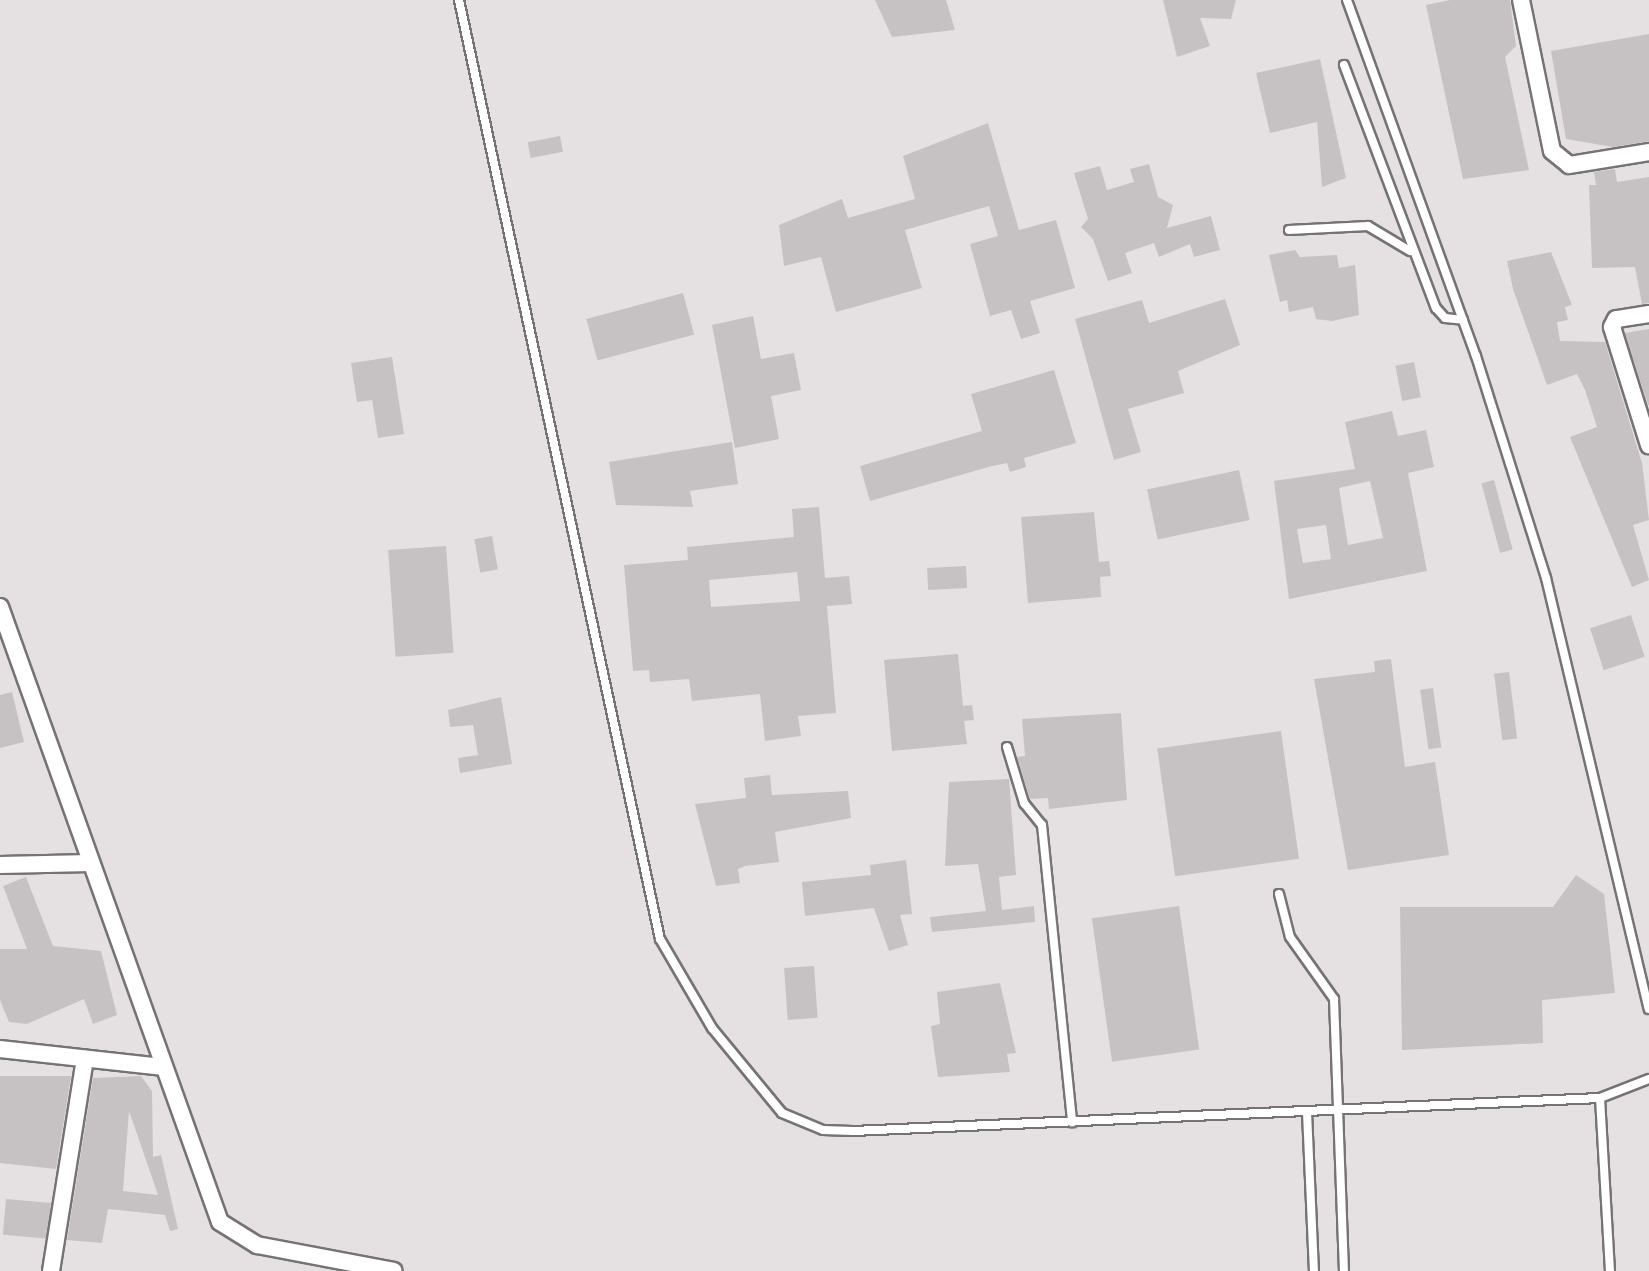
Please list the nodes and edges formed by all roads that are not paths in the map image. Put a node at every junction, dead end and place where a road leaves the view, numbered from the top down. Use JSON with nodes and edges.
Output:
{"nodes":[{"id":1,"x":459,"y":0,"type":"edge"},
{"id":2,"x":1347,"y":0,"type":"edge"},
{"id":3,"x":1521,"y":0,"type":"edge"},
{"id":4,"x":1344,"y":65,"type":"dead end"},
{"id":5,"x":1649,"y":152,"type":"edge"},
{"id":6,"x":1289,"y":230,"type":"dead end"},
{"id":7,"x":1418,"y":261,"type":"junction"},
{"id":8,"x":1649,"y":314,"type":"edge"},
{"id":9,"x":1463,"y":320,"type":"junction"},
{"id":10,"x":1649,"y":445,"type":"edge"},
{"id":11,"x":0,"y":607,"type":"edge"},
{"id":12,"x":1007,"y":747,"type":"dead end"},
{"id":13,"x":91,"y":863,"type":"junction"},
{"id":14,"x":0,"y":865,"type":"edge"},
{"id":15,"x":1279,"y":894,"type":"dead end"},
{"id":16,"x":1649,"y":1009,"type":"edge"},
{"id":17,"x":0,"y":1049,"type":"edge"},
{"id":18,"x":85,"y":1059,"type":"junction"},
{"id":19,"x":164,"y":1067,"type":"junction"},
{"id":20,"x":1649,"y":1079,"type":"edge"},
{"id":21,"x":1600,"y":1098,"type":"junction"},
{"id":22,"x":1337,"y":1110,"type":"junction"},
{"id":23,"x":1307,"y":1112,"type":"junction"},
{"id":24,"x":1072,"y":1122,"type":"junction"},
{"id":25,"x":51,"y":1271,"type":"edge"},
{"id":26,"x":394,"y":1271,"type":"edge"},
{"id":27,"x":1314,"y":1271,"type":"edge"},
{"id":28,"x":1344,"y":1271,"type":"edge"},
{"id":29,"x":1610,"y":1271,"type":"edge"}],
"edges":[{"from":1,"to":24,"type":"lane"},
{"from":2,"to":9,"type":"lane"},
{"from":3,"to":5,"type":"street"},
{"from":4,"to":7,"type":"lane"},
{"from":6,"to":7,"type":"lane"},
{"from":7,"to":9,"type":"lane"},
{"from":8,"to":10,"type":"street"},
{"from":9,"to":16,"type":"lane"},
{"from":11,"to":13,"type":"street"},
{"from":12,"to":24,"type":"lane"},
{"from":13,"to":14,"type":"street"},
{"from":13,"to":19,"type":"street"},
{"from":15,"to":22,"type":"lane"},
{"from":17,"to":18,"type":"street"},
{"from":18,"to":19,"type":"street"},
{"from":18,"to":25,"type":"street"},
{"from":19,"to":26,"type":"street"},
{"from":20,"to":21,"type":"lane"},
{"from":21,"to":22,"type":"lane"},
{"from":21,"to":29,"type":"lane"},
{"from":22,"to":23,"type":"lane"},
{"from":22,"to":28,"type":"lane"},
{"from":23,"to":24,"type":"lane"},
{"from":23,"to":27,"type":"lane"}]}
